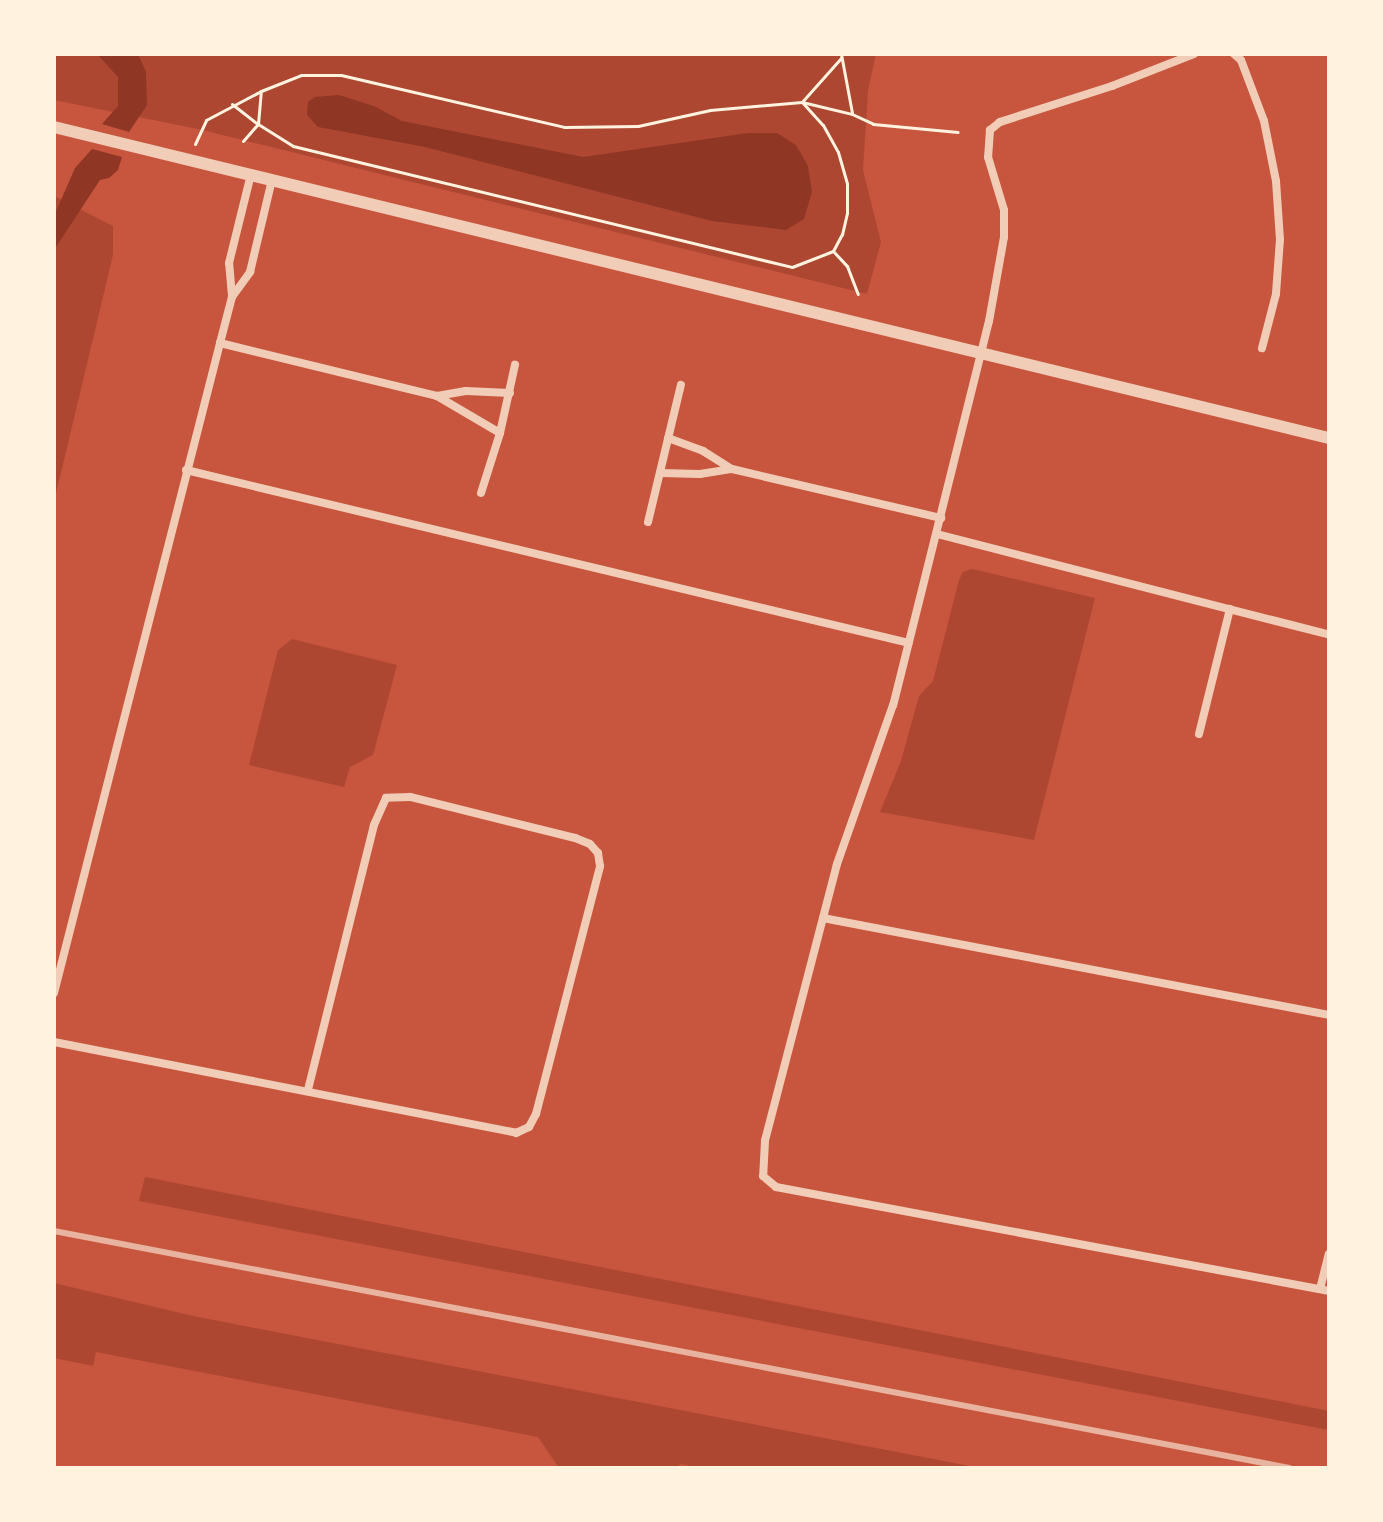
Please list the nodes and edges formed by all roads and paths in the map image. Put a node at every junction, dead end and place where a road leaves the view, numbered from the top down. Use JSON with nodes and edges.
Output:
{"nodes":[{"id":1,"x":1194,"y":54,"type":"edge"},
{"id":2,"x":1234,"y":54,"type":"edge"},
{"id":3,"x":841,"y":56,"type":"edge"},
{"id":4,"x":261,"y":91,"type":"junction"},
{"id":5,"x":802,"y":102,"type":"junction"},
{"id":6,"x":232,"y":104,"type":"junction"},
{"id":7,"x":852,"y":114,"type":"junction"},
{"id":8,"x":258,"y":124,"type":"junction"},
{"id":9,"x":54,"y":127,"type":"edge"},
{"id":10,"x":958,"y":132,"type":"dead end"},
{"id":11,"x":243,"y":141,"type":"dead end"},
{"id":12,"x":188,"y":159,"type":"junction"},
{"id":13,"x":251,"y":174,"type":"junction"},
{"id":14,"x":272,"y":180,"type":"junction"},
{"id":15,"x":833,"y":251,"type":"junction"},
{"id":16,"x":858,"y":294,"type":"dead end"},
{"id":17,"x":232,"y":297,"type":"junction"},
{"id":18,"x":220,"y":343,"type":"junction"},
{"id":19,"x":1262,"y":348,"type":"dead end"},
{"id":20,"x":982,"y":353,"type":"junction"},
{"id":21,"x":515,"y":365,"type":"dead end"},
{"id":22,"x":681,"y":385,"type":"dead end"},
{"id":23,"x":510,"y":393,"type":"junction"},
{"id":24,"x":437,"y":396,"type":"junction"},
{"id":25,"x":500,"y":433,"type":"junction"},
{"id":26,"x":668,"y":438,"type":"junction"},
{"id":27,"x":1329,"y":438,"type":"edge"},
{"id":28,"x":732,"y":469,"type":"junction"},
{"id":29,"x":186,"y":470,"type":"junction"},
{"id":30,"x":660,"y":473,"type":"junction"},
{"id":31,"x":481,"y":493,"type":"dead end"},
{"id":32,"x":941,"y":518,"type":"junction"},
{"id":33,"x":648,"y":522,"type":"dead end"},
{"id":34,"x":937,"y":534,"type":"junction"},
{"id":35,"x":1230,"y":609,"type":"junction"},
{"id":36,"x":1329,"y":635,"type":"edge"},
{"id":37,"x":909,"y":643,"type":"junction"},
{"id":38,"x":1199,"y":734,"type":"dead end"},
{"id":39,"x":823,"y":918,"type":"junction"},
{"id":40,"x":54,"y":993,"type":"edge"},
{"id":41,"x":1329,"y":1015,"type":"edge"},
{"id":42,"x":54,"y":1042,"type":"edge"},
{"id":43,"x":308,"y":1090,"type":"junction"},
{"id":44,"x":1329,"y":1254,"type":"edge"},
{"id":45,"x":1325,"y":1290,"type":"edge"}],
"edges":[{"from":1,"to":20,"type":"street"},
{"from":2,"to":19,"type":"street"},
{"from":3,"to":5,"type":"path"},
{"from":3,"to":7,"type":"path"},
{"from":4,"to":5,"type":"path"},
{"from":4,"to":6,"type":"path"},
{"from":4,"to":8,"type":"path"},
{"from":5,"to":7,"type":"path"},
{"from":5,"to":15,"type":"path"},
{"from":6,"to":8,"type":"path"},
{"from":6,"to":12,"type":"path"},
{"from":7,"to":10,"type":"path"},
{"from":8,"to":11,"type":"path"},
{"from":8,"to":15,"type":"path"},
{"from":9,"to":12,"type":"street"},
{"from":12,"to":13,"type":"street"},
{"from":13,"to":14,"type":"street"},
{"from":13,"to":17,"type":"street"},
{"from":14,"to":17,"type":"street"},
{"from":14,"to":20,"type":"street"},
{"from":15,"to":16,"type":"path"},
{"from":17,"to":18,"type":"street"},
{"from":18,"to":24,"type":"street"},
{"from":18,"to":29,"type":"street"},
{"from":20,"to":27,"type":"street"},
{"from":20,"to":32,"type":"street"},
{"from":21,"to":23,"type":"street"},
{"from":22,"to":26,"type":"street"},
{"from":23,"to":24,"type":"street"},
{"from":23,"to":25,"type":"street"},
{"from":24,"to":25,"type":"street"},
{"from":25,"to":31,"type":"street"},
{"from":26,"to":28,"type":"street"},
{"from":26,"to":30,"type":"street"},
{"from":28,"to":30,"type":"street"},
{"from":28,"to":32,"type":"street"},
{"from":29,"to":37,"type":"street"},
{"from":29,"to":40,"type":"street"},
{"from":30,"to":33,"type":"street"},
{"from":32,"to":34,"type":"street"},
{"from":34,"to":35,"type":"street"},
{"from":34,"to":37,"type":"street"},
{"from":35,"to":36,"type":"street"},
{"from":35,"to":38,"type":"street"},
{"from":37,"to":39,"type":"street"},
{"from":39,"to":41,"type":"street"},
{"from":39,"to":45,"type":"street"},
{"from":42,"to":43,"type":"street"},
{"from":43,"to":43,"type":"street"},
{"from":44,"to":45,"type":"street"}]}
